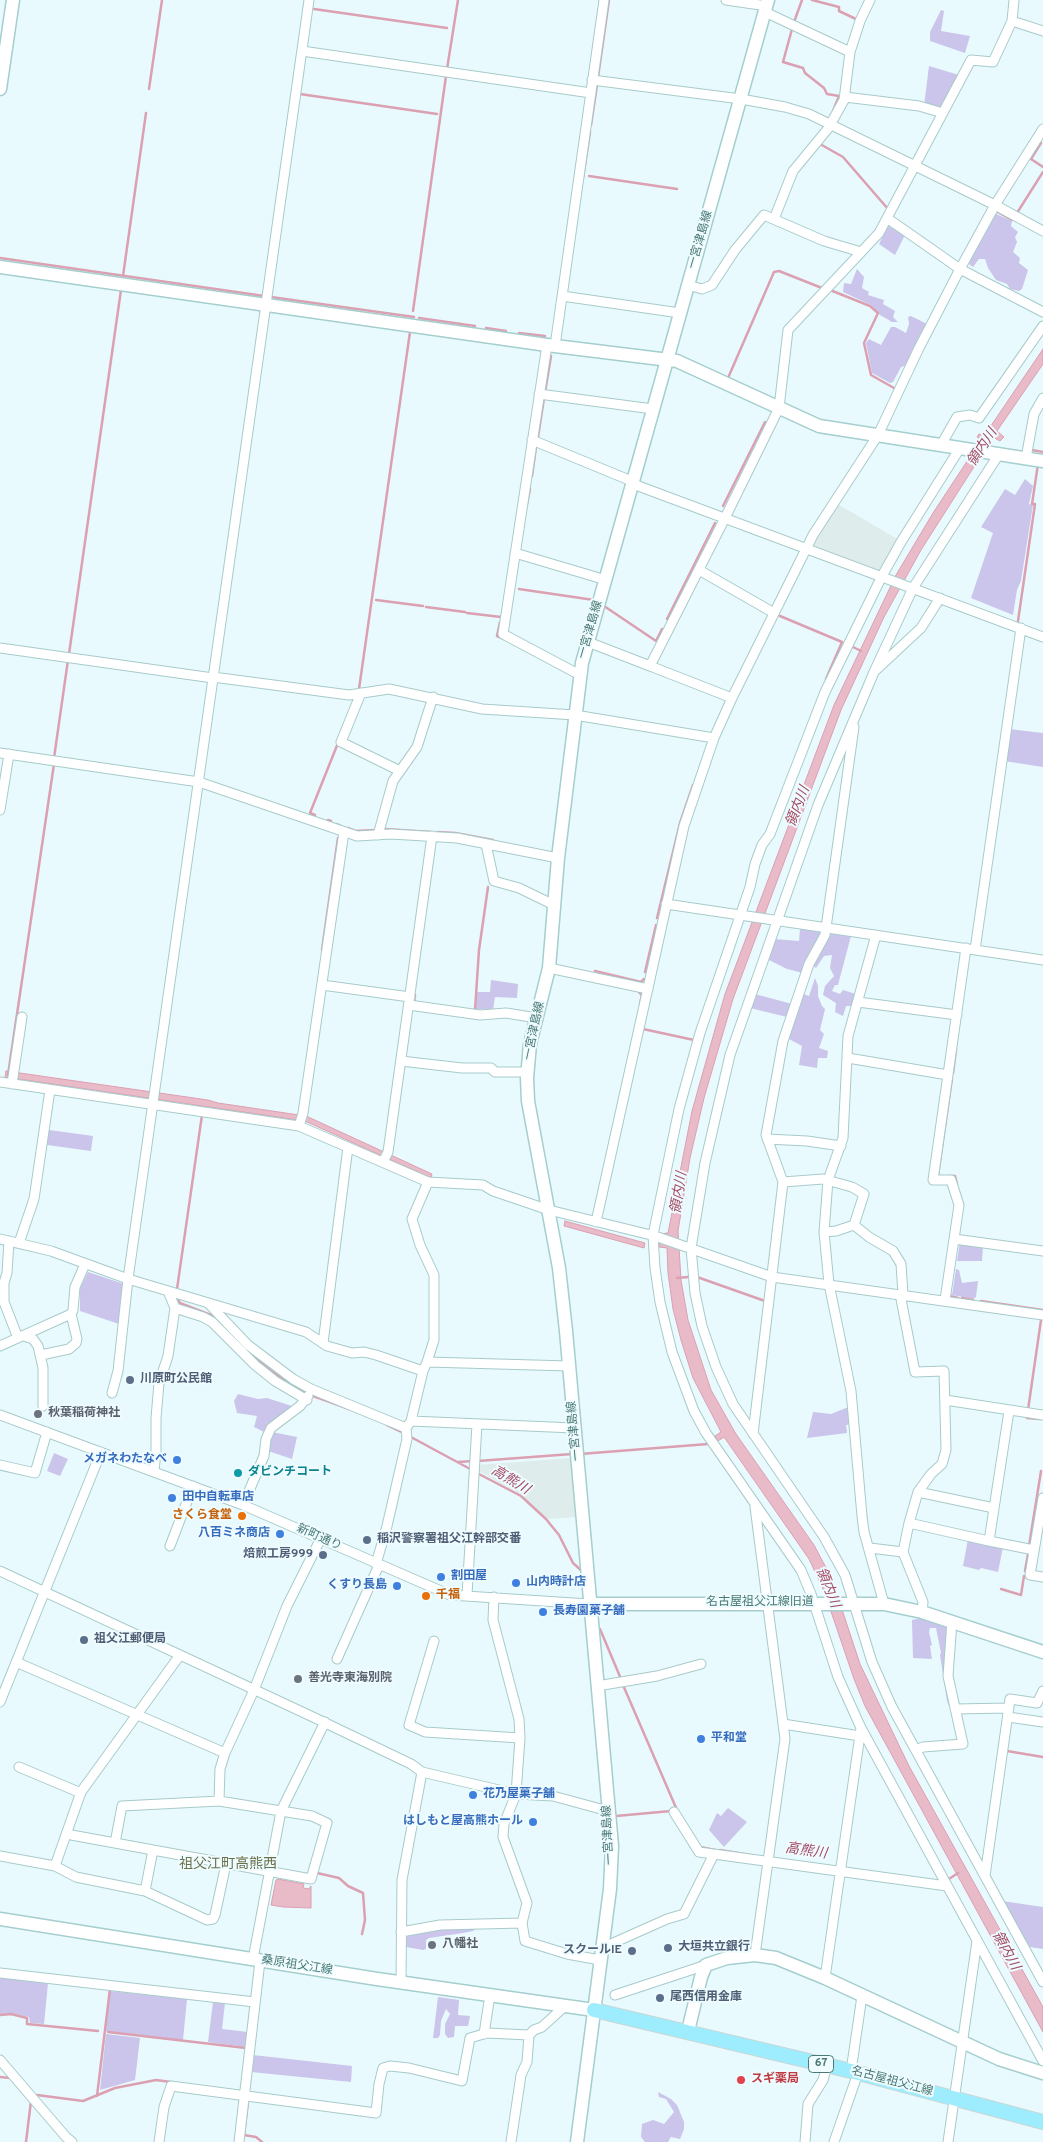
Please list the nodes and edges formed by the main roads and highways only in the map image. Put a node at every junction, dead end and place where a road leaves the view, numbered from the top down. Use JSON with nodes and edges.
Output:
{"nodes":[{"id":1,"x":13,"y":0,"type":"edge"},
{"id":2,"x":767,"y":6,"type":"edge"},
{"id":3,"x":0,"y":89,"type":"edge"},
{"id":4,"x":0,"y":267,"type":"edge"},
{"id":5,"x":666,"y":360,"type":"junction"},
{"id":6,"x":1043,"y":460,"type":"edge"},
{"id":7,"x":589,"y":1604,"type":"junction"},
{"id":8,"x":1043,"y":1652,"type":"edge"},
{"id":9,"x":0,"y":1919,"type":"edge"},
{"id":10,"x":594,"y":2010,"type":"junction"},
{"id":11,"x":688,"y":2031,"type":"junction"},
{"id":12,"x":1043,"y":2073,"type":"edge"},
{"id":13,"x":1043,"y":2122,"type":"edge"},
{"id":14,"x":577,"y":2142,"type":"edge"}],
"edges":[{"from":1,"to":3,"type":"main road"},
{"from":2,"to":5,"type":"main road","name":"一宮津島線"},
{"from":4,"to":5,"type":"main road"},
{"from":5,"to":6,"type":"main road"},
{"from":5,"to":7,"type":"main road","name":"一宮津島線"},
{"from":7,"to":8,"type":"main road","name":"名古屋祖父江線旧道"},
{"from":7,"to":10,"type":"main road","name":"一宮津島線"},
{"from":9,"to":10,"type":"main road","name":"桑原祖父江線"},
{"from":10,"to":11,"type":"main road","name":"名古屋祖父江線","number":"67"},
{"from":10,"to":14,"type":"main road","name":"一宮津島線"},
{"from":11,"to":12,"type":"main road"},
{"from":11,"to":13,"type":"main road","name":"名古屋祖父江線","number":"67"}]}
